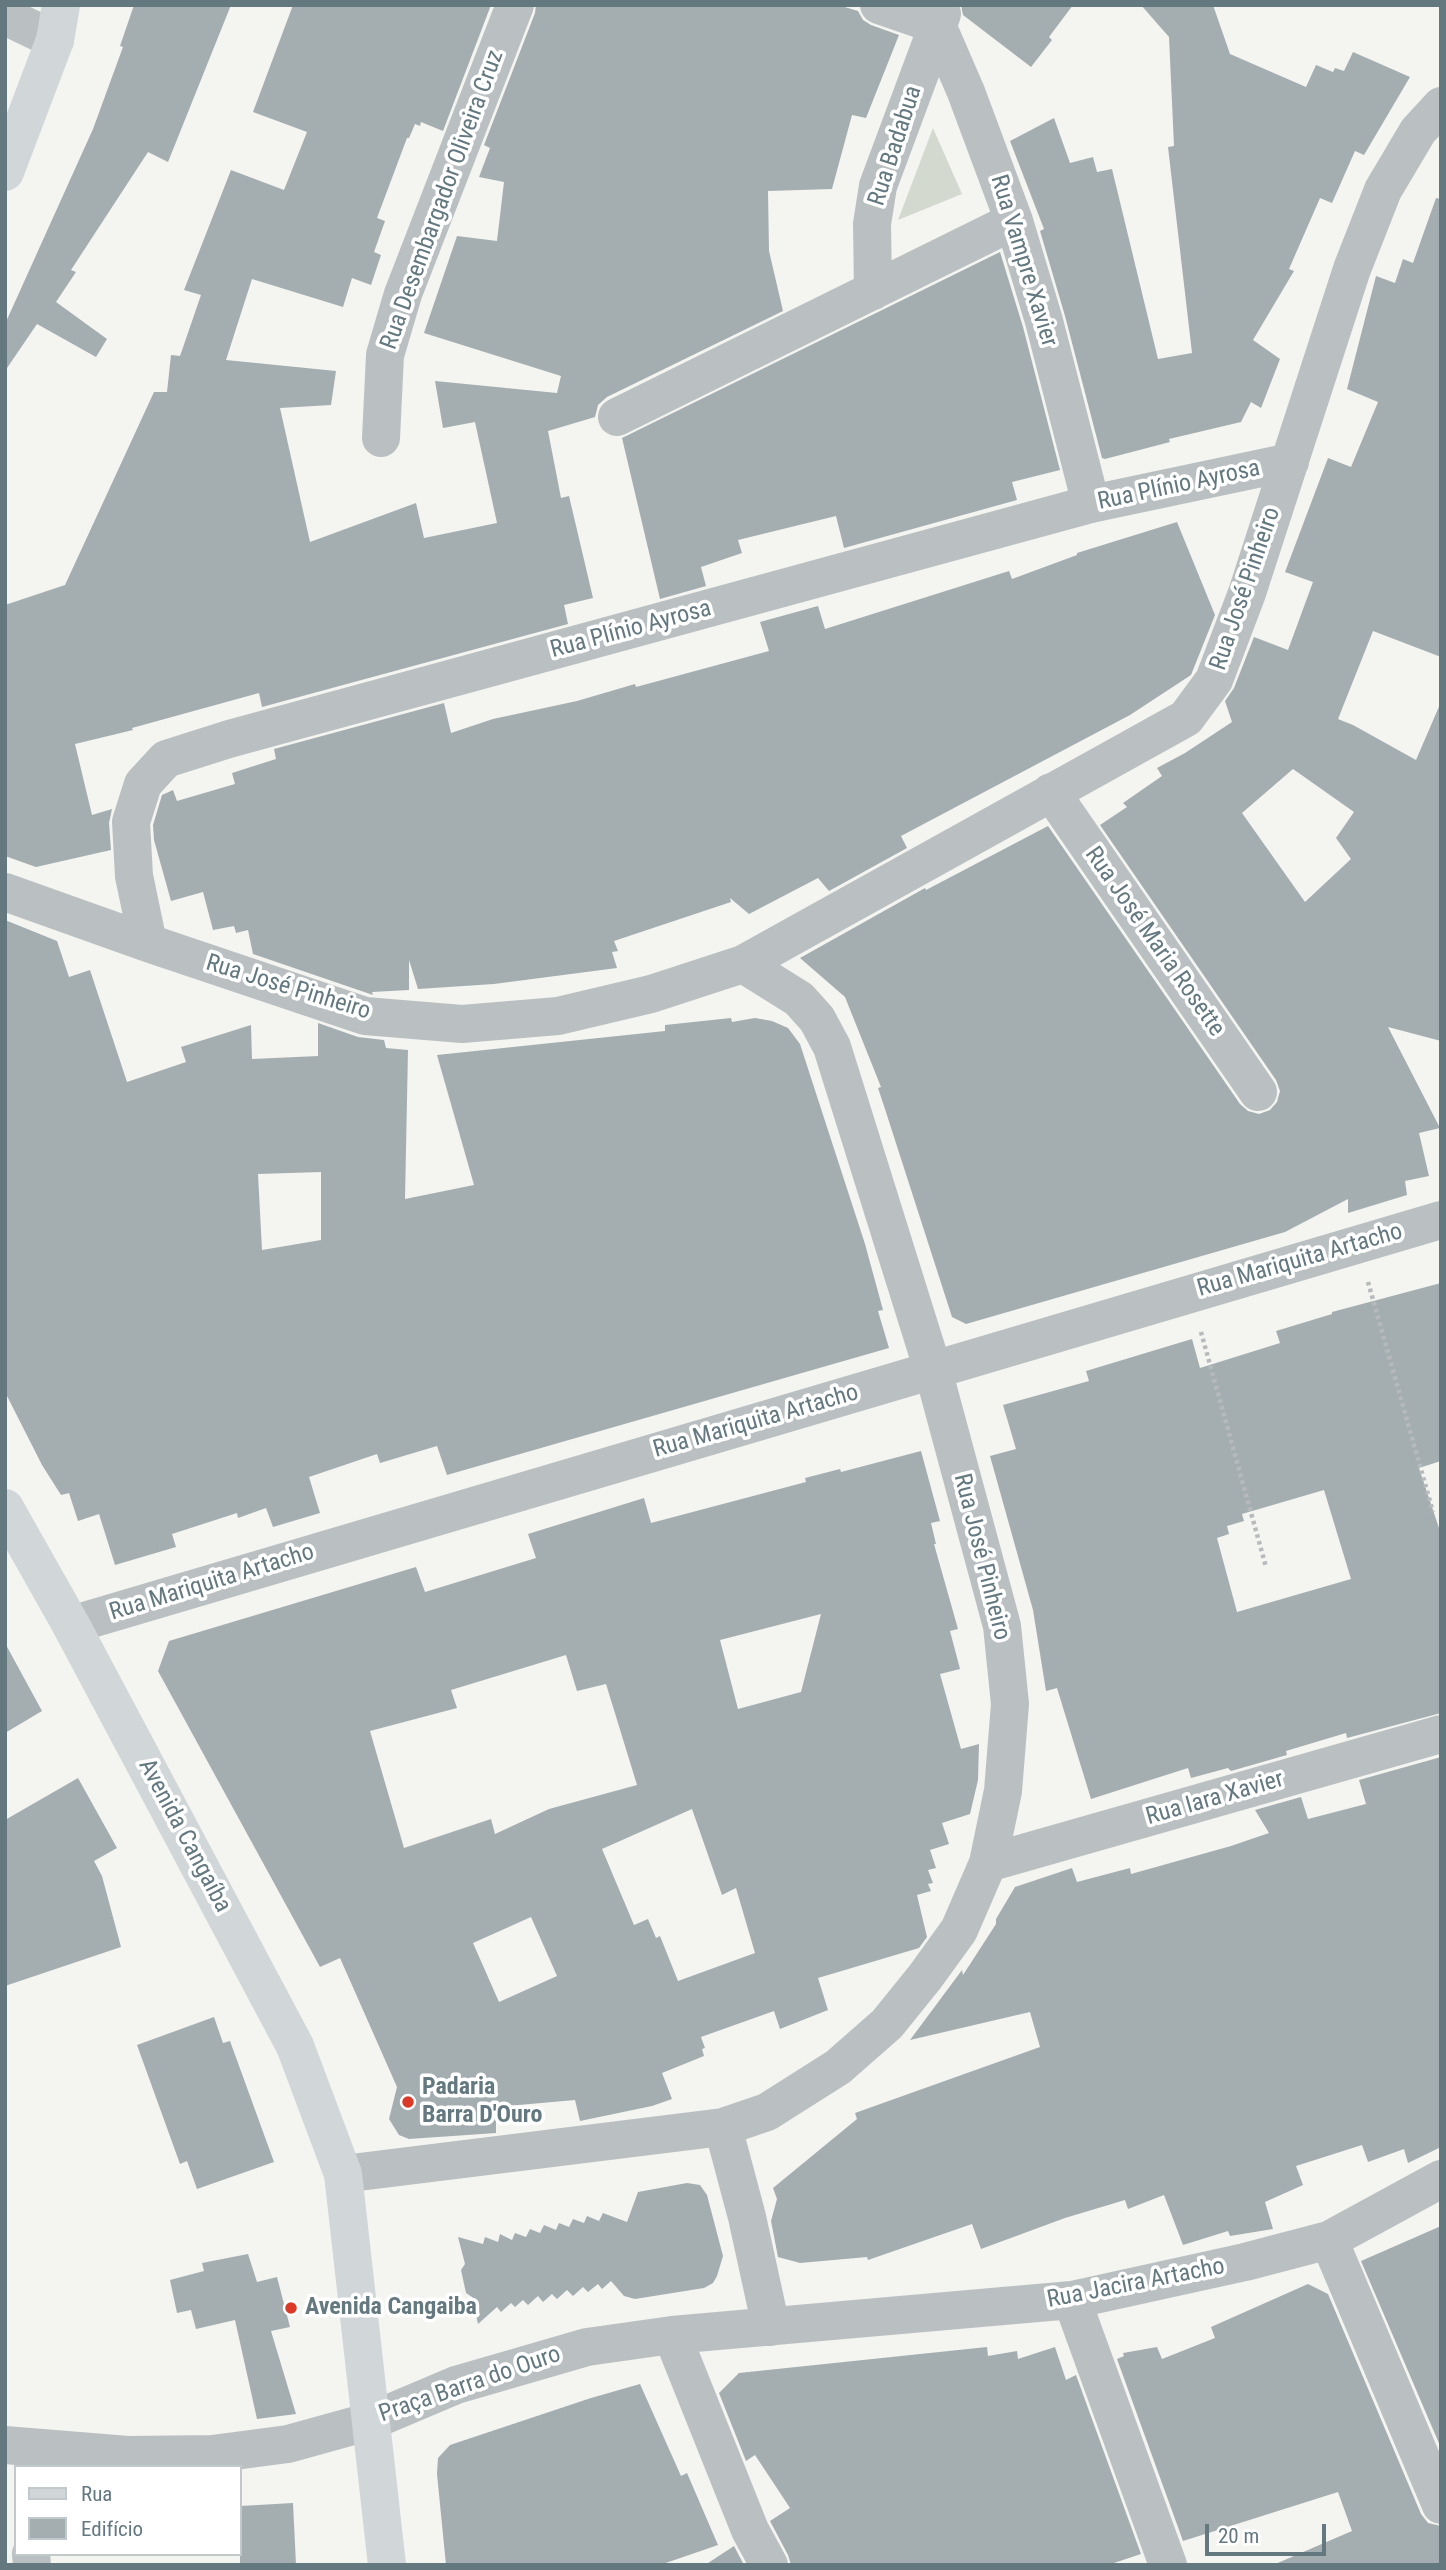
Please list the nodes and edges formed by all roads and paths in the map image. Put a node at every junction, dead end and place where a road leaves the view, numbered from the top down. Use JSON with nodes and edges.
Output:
{"nodes":[{"id":1,"x":515,"y":5,"type":"edge"},
{"id":2,"x":879,"y":5,"type":"edge"},
{"id":3,"x":941,"y":15,"type":"edge"},
{"id":4,"x":5,"y":16,"type":"edge"},
{"id":5,"x":58,"y":23,"type":"edge"},
{"id":6,"x":1441,"y":106,"type":"edge"},
{"id":7,"x":5,"y":173,"type":"edge"},
{"id":8,"x":1014,"y":221,"type":"junction"},
{"id":9,"x":873,"y":291,"type":"junction"},
{"id":10,"x":617,"y":417,"type":"dead end"},
{"id":11,"x":381,"y":438,"type":"dead end"},
{"id":12,"x":1290,"y":463,"type":"junction"},
{"id":13,"x":1091,"y":504,"type":"junction"},
{"id":14,"x":1051,"y":792,"type":"junction"},
{"id":15,"x":5,"y":892,"type":"edge"},
{"id":16,"x":148,"y":943,"type":"junction"},
{"id":17,"x":743,"y":964,"type":"junction"},
{"id":18,"x":1258,"y":1091,"type":"dead end"},
{"id":19,"x":1441,"y":1220,"type":"edge"},
{"id":20,"x":1357,"y":1244,"type":"junction"},
{"id":21,"x":1190,"y":1294,"type":"junction"},
{"id":22,"x":933,"y":1370,"type":"junction"},
{"id":23,"x":5,"y":1508,"type":"edge"},
{"id":24,"x":1433,"y":1512,"type":"dead end"},
{"id":25,"x":1266,"y":1567,"type":"dead end"},
{"id":26,"x":71,"y":1625,"type":"junction"},
{"id":27,"x":1441,"y":1734,"type":"edge"},
{"id":28,"x":988,"y":1863,"type":"junction"},
{"id":29,"x":723,"y":2127,"type":"junction"},
{"id":30,"x":343,"y":2174,"type":"junction"},
{"id":31,"x":1441,"y":2179,"type":"edge"},
{"id":32,"x":1329,"y":2240,"type":"junction"},
{"id":33,"x":1072,"y":2300,"type":"junction"},
{"id":34,"x":771,"y":2328,"type":"junction"},
{"id":35,"x":672,"y":2335,"type":"junction"},
{"id":36,"x":371,"y":2421,"type":"junction"},
{"id":37,"x":15,"y":2453,"type":"edge"},
{"id":38,"x":1441,"y":2505,"type":"edge"},
{"id":39,"x":387,"y":2565,"type":"edge"},
{"id":40,"x":769,"y":2565,"type":"edge"},
{"id":41,"x":1168,"y":2565,"type":"edge"}],
"edges":[{"from":1,"to":11,"type":"street","name":"Rua Desembargador Oliveira Cruz"},
{"from":2,"to":3,"type":"street"},
{"from":3,"to":8,"type":"street","name":"Rua Vampre Xavier"},
{"from":3,"to":9,"type":"street","name":"Rua Badabua"},
{"from":4,"to":5,"type":"street"},
{"from":5,"to":7,"type":"main road"},
{"from":6,"to":12,"type":"street","name":"Rua José Pinheiro"},
{"from":8,"to":9,"type":"street"},
{"from":8,"to":13,"type":"street","name":"Rua Vampre Xavier"},
{"from":9,"to":10,"type":"street"},
{"from":12,"to":13,"type":"street","name":"Rua Plínio Ayrosa"},
{"from":12,"to":14,"type":"street","name":"Rua José Pinheiro"},
{"from":13,"to":16,"type":"street","name":"Rua Plínio Ayrosa"},
{"from":14,"to":17,"type":"street","name":"Rua José Pinheiro"},
{"from":14,"to":18,"type":"street","name":"Rua José Maria Rosette"},
{"from":15,"to":16,"type":"street","name":"Rua José Pinheiro"},
{"from":16,"to":17,"type":"street","name":"Rua José Pinheiro"},
{"from":17,"to":22,"type":"street","name":"Rua José Pinheiro"},
{"from":19,"to":20,"type":"street","name":"Rua Mariquita Artacho"},
{"from":20,"to":21,"type":"street","name":"Rua Mariquita Artacho"},
{"from":20,"to":24,"type":"path"},
{"from":21,"to":22,"type":"street","name":"Rua Mariquita Artacho"},
{"from":21,"to":25,"type":"path"},
{"from":22,"to":26,"type":"street","name":"Rua Mariquita Artacho"},
{"from":22,"to":28,"type":"street","name":"Rua José Pinheiro"},
{"from":23,"to":26,"type":"main road","name":"Avenida Cangaíba"},
{"from":26,"to":30,"type":"main road","name":"Avenida Cangaíba"},
{"from":27,"to":28,"type":"street","name":"Rua Iara Xavier"},
{"from":28,"to":29,"type":"street","name":"Rua José Pinheiro"},
{"from":29,"to":30,"type":"street"},
{"from":29,"to":34,"type":"street"},
{"from":30,"to":36,"type":"main road","name":"Praça Barra do Ouro"},
{"from":31,"to":32,"type":"street","name":"Rua Jacira Artacho"},
{"from":32,"to":33,"type":"street","name":"Rua Jacira Artacho"},
{"from":32,"to":38,"type":"street"},
{"from":33,"to":34,"type":"street","name":"Rua Jacira Artacho"},
{"from":33,"to":41,"type":"street"},
{"from":34,"to":35,"type":"street","name":"Praça Barra do Ouro"},
{"from":35,"to":36,"type":"street","name":"Praça Barra do Ouro"},
{"from":35,"to":40,"type":"street"},
{"from":36,"to":37,"type":"street"},
{"from":36,"to":39,"type":"main road"}]}
